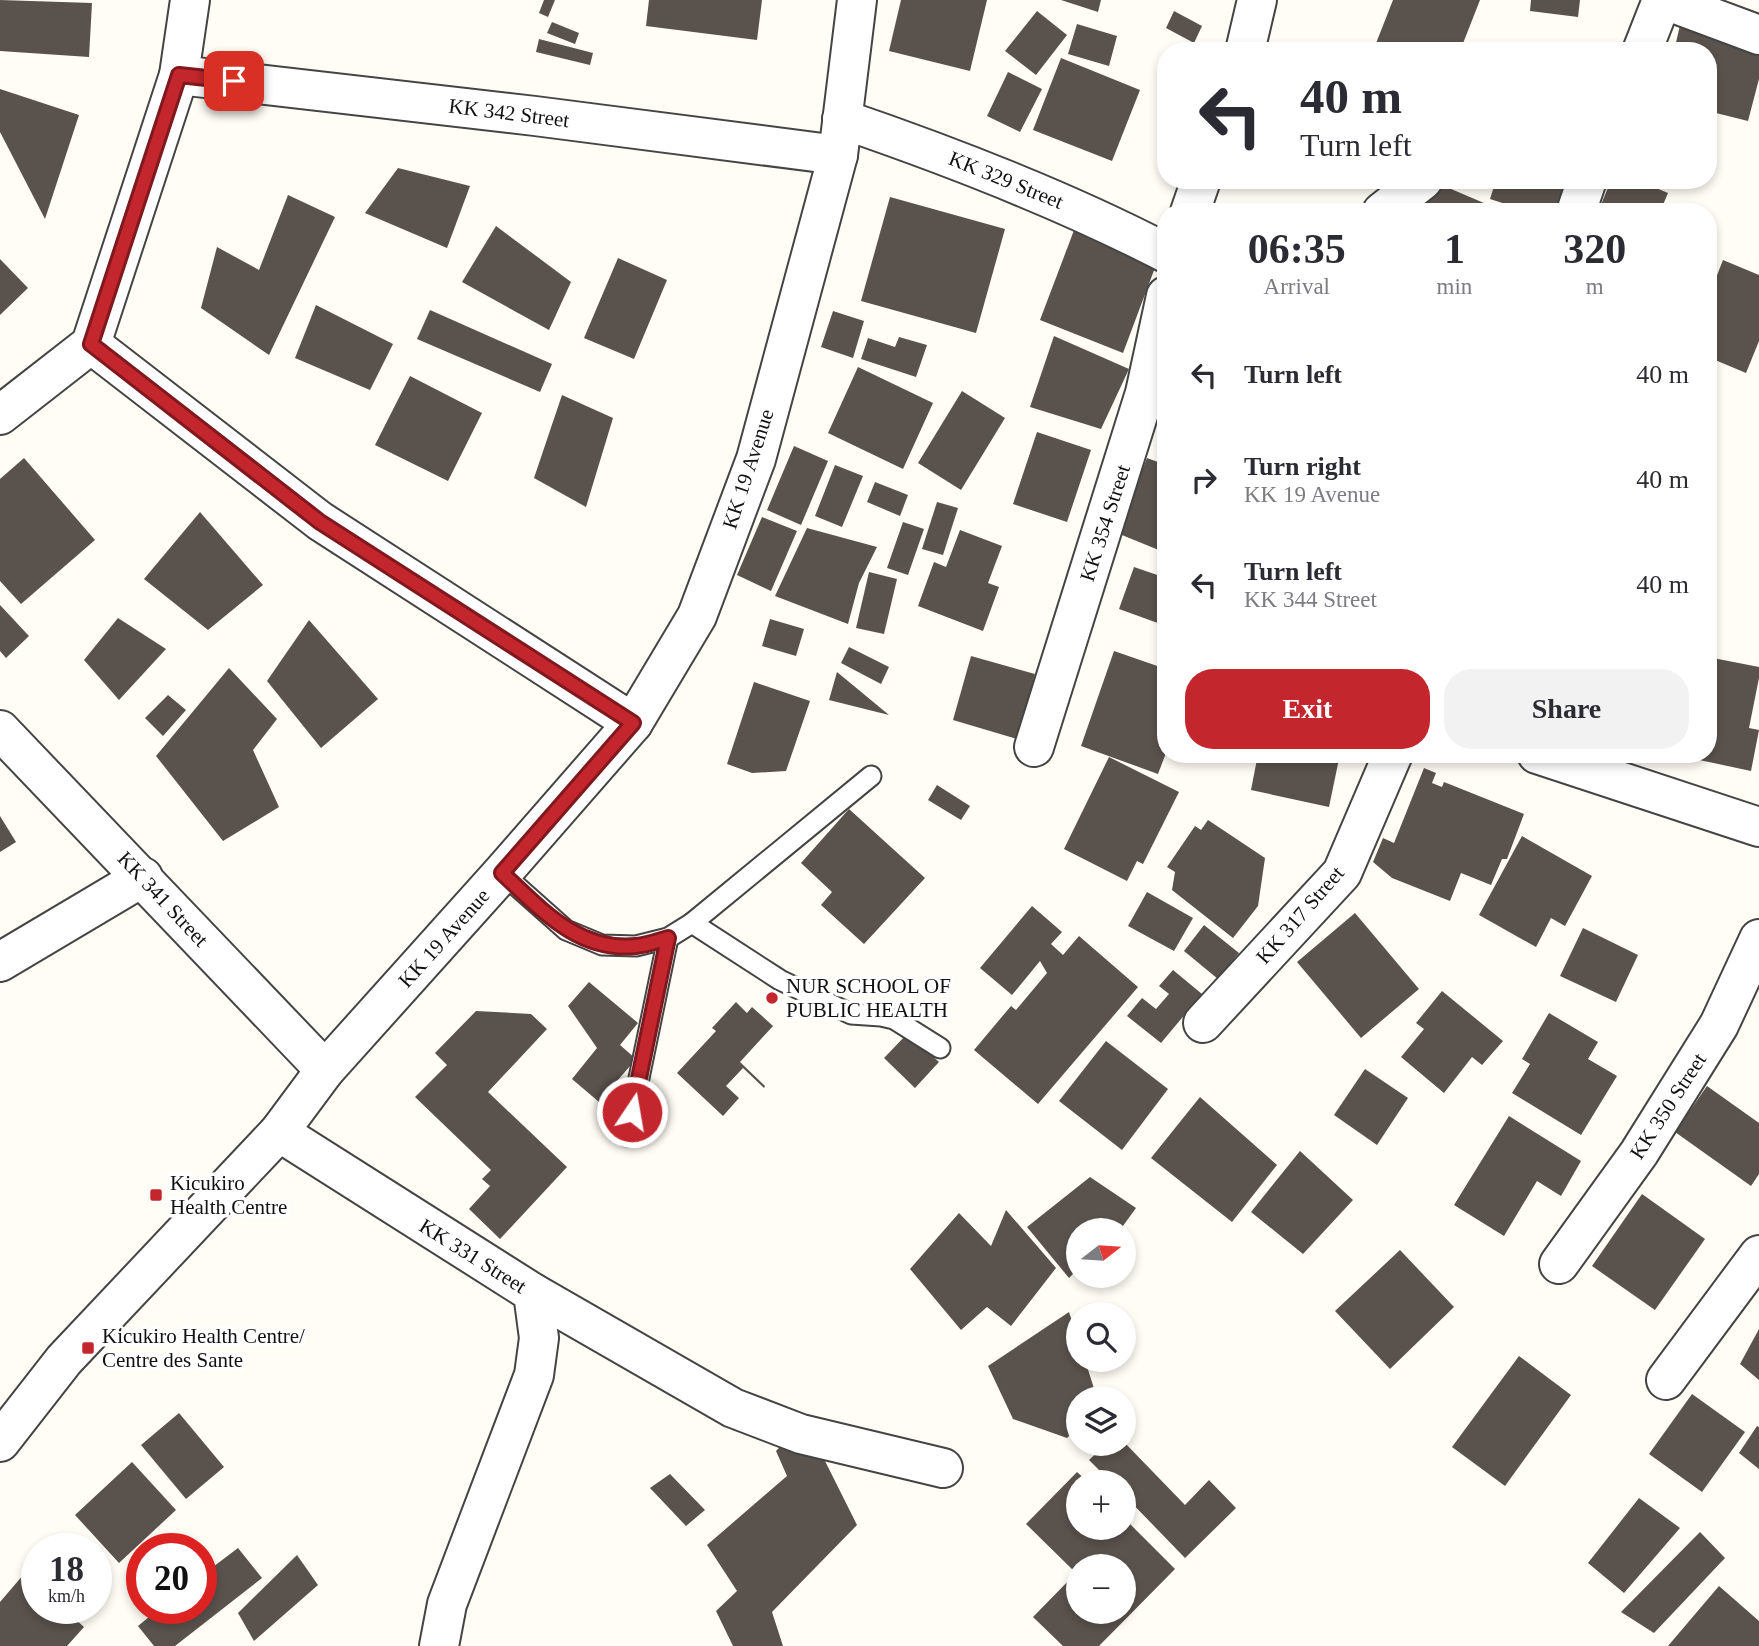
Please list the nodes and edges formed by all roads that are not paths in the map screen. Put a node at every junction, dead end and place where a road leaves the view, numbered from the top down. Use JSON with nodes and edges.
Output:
{"nodes":[{"id":1,"x":191,"y":0,"type":"edge"},
{"id":2,"x":857,"y":0,"type":"edge"},
{"id":3,"x":1257,"y":0,"type":"edge"},
{"id":4,"x":1649,"y":27,"type":"edge"},
{"id":5,"x":1759,"y":35,"type":"edge"},
{"id":6,"x":1247,"y":42,"type":"edge"},
{"id":7,"x":179,"y":75,"type":"junction"},
{"id":8,"x":840,"y":137,"type":"junction"},
{"id":9,"x":1411,"y":189,"type":"edge"},
{"id":10,"x":1394,"y":203,"type":"edge"},
{"id":11,"x":1157,"y":248,"type":"edge"},
{"id":12,"x":1157,"y":338,"type":"edge"},
{"id":13,"x":91,"y":344,"type":"junction"},
{"id":14,"x":0,"y":415,"type":"edge"},
{"id":15,"x":633,"y":723,"type":"junction"},
{"id":16,"x":0,"y":730,"type":"edge"},
{"id":17,"x":1034,"y":747,"type":"dead end"},
{"id":18,"x":1389,"y":763,"type":"edge"},
{"id":19,"x":1564,"y":763,"type":"edge"},
{"id":20,"x":871,"y":776,"type":"dead end"},
{"id":21,"x":1759,"y":827,"type":"edge"},
{"id":22,"x":502,"y":873,"type":"junction"},
{"id":23,"x":143,"y":877,"type":"junction"},
{"id":24,"x":692,"y":923,"type":"junction"},
{"id":25,"x":668,"y":938,"type":"junction"},
{"id":26,"x":1759,"y":939,"type":"edge"},
{"id":27,"x":0,"y":962,"type":"edge"},
{"id":28,"x":1203,"y":1023,"type":"dead end"},
{"id":29,"x":940,"y":1048,"type":"dead end"},
{"id":30,"x":325,"y":1070,"type":"junction"},
{"id":31,"x":279,"y":1132,"type":"junction"},
{"id":32,"x":627,"y":1136,"type":"dead end"},
{"id":33,"x":1759,"y":1255,"type":"edge"},
{"id":34,"x":1559,"y":1264,"type":"dead end"},
{"id":35,"x":533,"y":1293,"type":"junction"},
{"id":36,"x":1666,"y":1380,"type":"dead end"},
{"id":37,"x":0,"y":1442,"type":"edge"},
{"id":38,"x":943,"y":1468,"type":"dead end"},
{"id":39,"x":439,"y":1646,"type":"edge"}],
"edges":[{"from":1,"to":7,"type":"street"},
{"from":2,"to":8,"type":"street","name":"KK 19 Avenue"},
{"from":3,"to":6,"type":"street"},
{"from":4,"to":5,"type":"street"},
{"from":7,"to":8,"type":"street","name":"KK 342 Street"},
{"from":7,"to":13,"type":"street"},
{"from":8,"to":11,"type":"street","name":"KK 329 Street"},
{"from":8,"to":15,"type":"street","name":"KK 19 Avenue"},
{"from":9,"to":10,"type":"street"},
{"from":12,"to":17,"type":"street","name":"KK 354 Street"},
{"from":13,"to":14,"type":"street"},
{"from":13,"to":15,"type":"street"},
{"from":15,"to":22,"type":"street","name":"KK 19 Avenue"},
{"from":16,"to":23,"type":"street","name":"KK 341 Street"},
{"from":18,"to":28,"type":"street","name":"KK 317 Street"},
{"from":19,"to":21,"type":"street"},
{"from":20,"to":24,"type":"lane"},
{"from":22,"to":25,"type":"lane"},
{"from":22,"to":30,"type":"street","name":"KK 19 Avenue"},
{"from":23,"to":27,"type":"street"},
{"from":23,"to":30,"type":"street","name":"KK 341 Street"},
{"from":24,"to":25,"type":"lane"},
{"from":24,"to":29,"type":"lane"},
{"from":25,"to":32,"type":"lane"},
{"from":26,"to":34,"type":"street","name":"KK 350 Street"},
{"from":30,"to":31,"type":"street","name":"KK 19 Avenue"},
{"from":31,"to":35,"type":"street","name":"KK 331 Street"},
{"from":31,"to":37,"type":"street","name":"KK 19 Avenue"},
{"from":33,"to":36,"type":"street"},
{"from":35,"to":38,"type":"street"},
{"from":35,"to":39,"type":"street","name":"KK 331 Street"}]}
